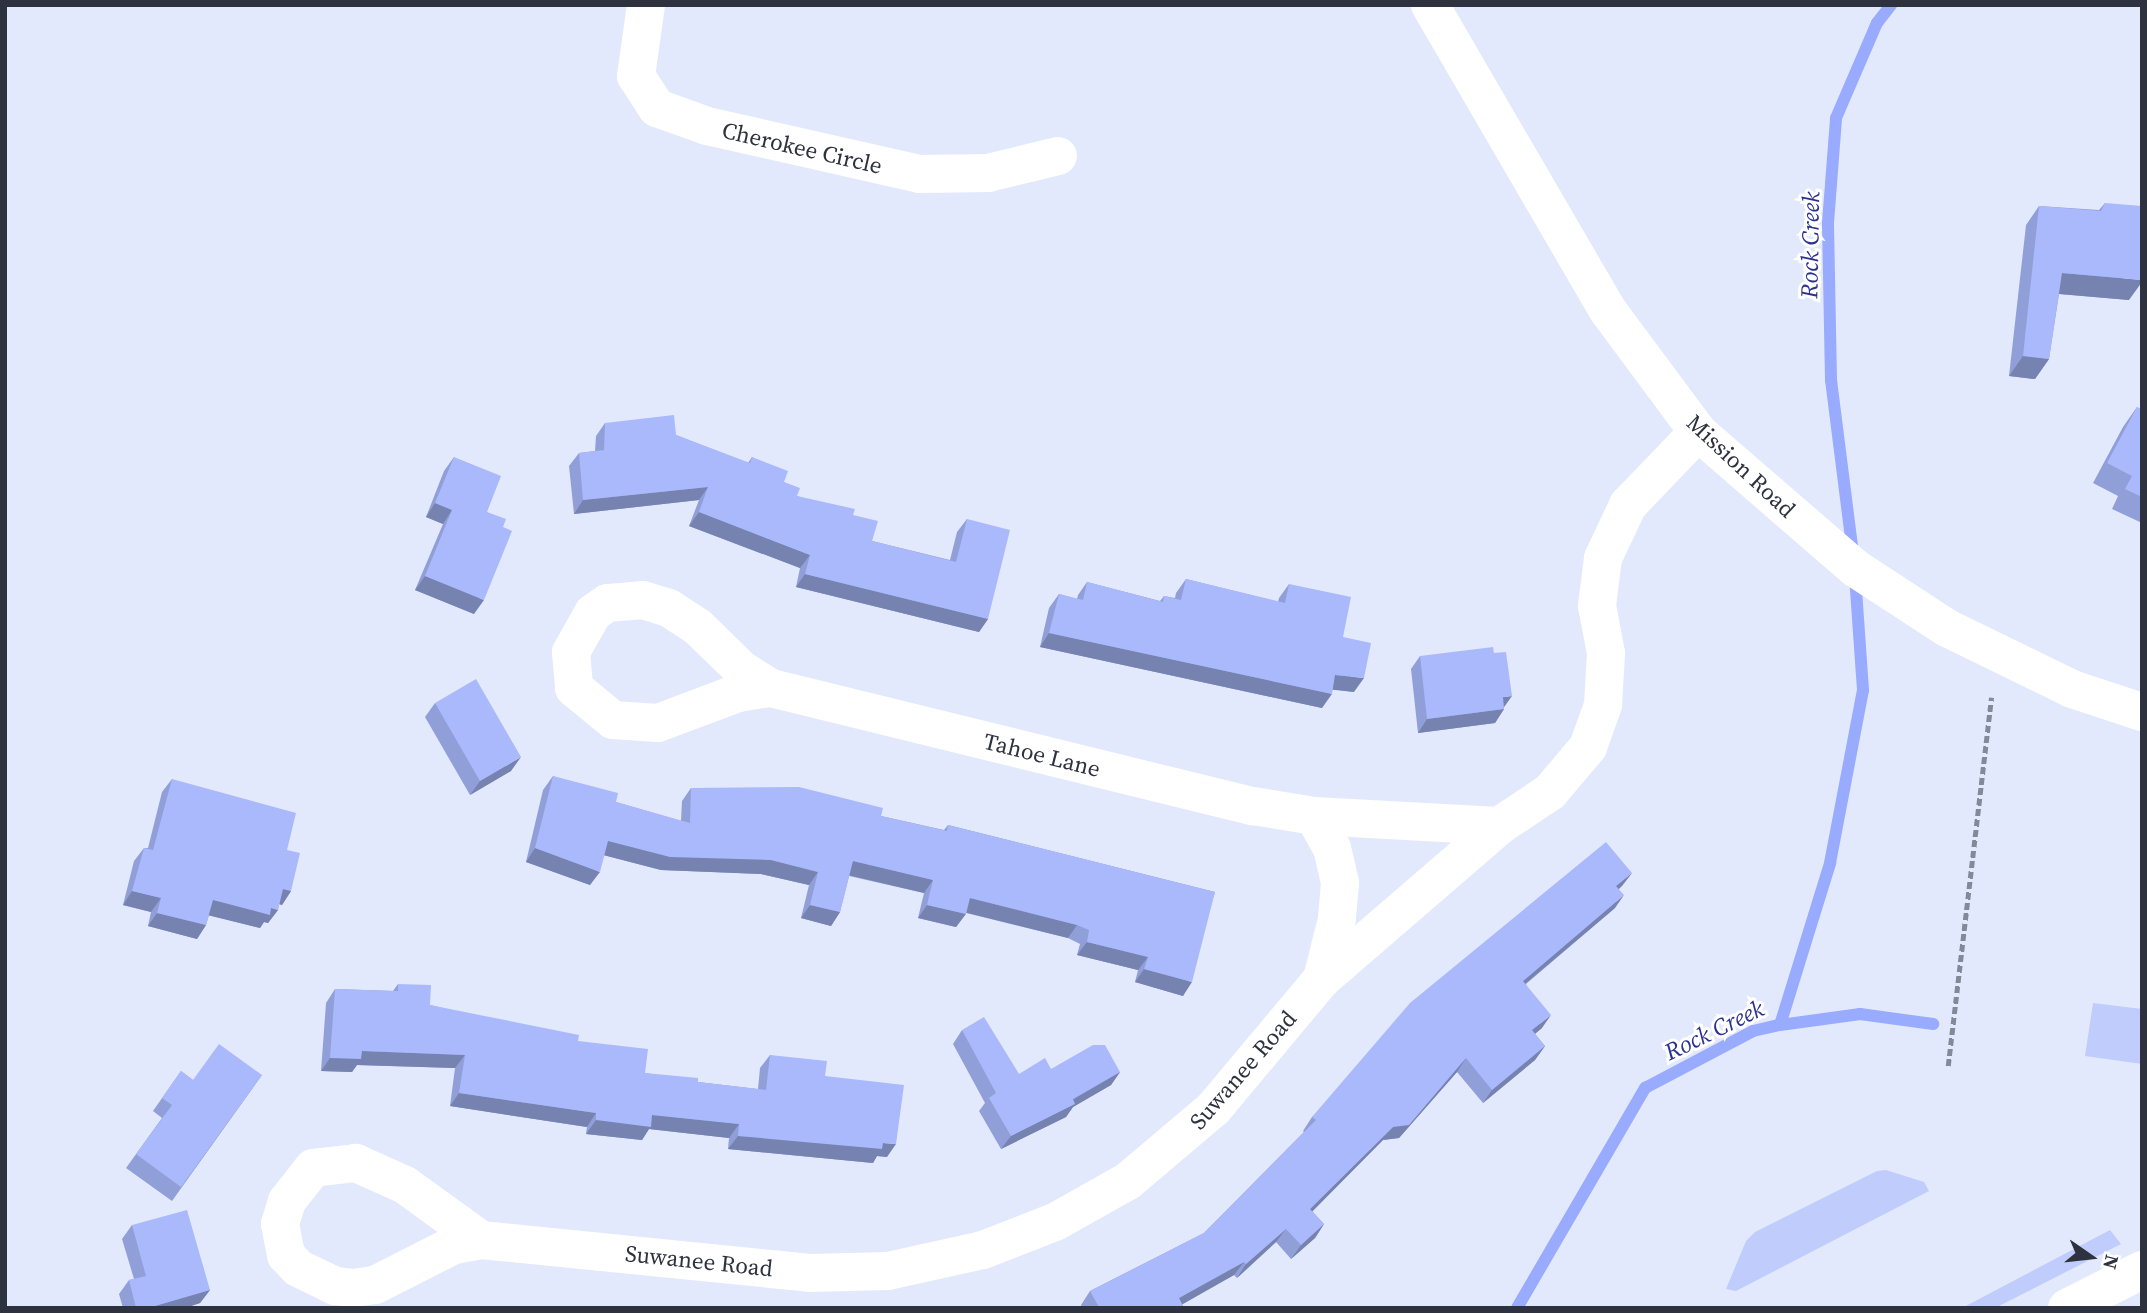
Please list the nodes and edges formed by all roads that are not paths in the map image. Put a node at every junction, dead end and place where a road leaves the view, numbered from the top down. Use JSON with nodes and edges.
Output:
{"nodes":[{"id":1,"x":646,"y":5,"type":"edge"},
{"id":2,"x":1430,"y":5,"type":"edge"},
{"id":3,"x":1058,"y":156,"type":"dead end"},
{"id":4,"x":1709,"y":442,"type":"junction"},
{"id":5,"x":771,"y":688,"type":"junction"},
{"id":6,"x":2142,"y":712,"type":"edge"},
{"id":7,"x":1314,"y":816,"type":"junction"},
{"id":8,"x":1499,"y":826,"type":"junction"},
{"id":9,"x":1322,"y":979,"type":"junction"},
{"id":10,"x":481,"y":1240,"type":"junction"},
{"id":11,"x":2142,"y":1270,"type":"edge"},
{"id":12,"x":2067,"y":1308,"type":"edge"}],
"edges":[{"from":1,"to":3,"type":"street","name":"Cherokee Circle"},
{"from":2,"to":4,"type":"street","name":"Mission Road"},
{"from":4,"to":6,"type":"street","name":"Mission Road"},
{"from":4,"to":8,"type":"street","name":"Suwanee Road"},
{"from":5,"to":5,"type":"street","name":"Tahoe Lane"},
{"from":5,"to":7,"type":"street","name":"Tahoe Lane"},
{"from":7,"to":8,"type":"street","name":"Tahoe Lane"},
{"from":7,"to":9,"type":"street"},
{"from":8,"to":9,"type":"street","name":"Suwanee Road"},
{"from":9,"to":10,"type":"street","name":"Suwanee Road"},
{"from":10,"to":10,"type":"street","name":"Suwanee Road"},
{"from":11,"to":12,"type":"street"}]}
